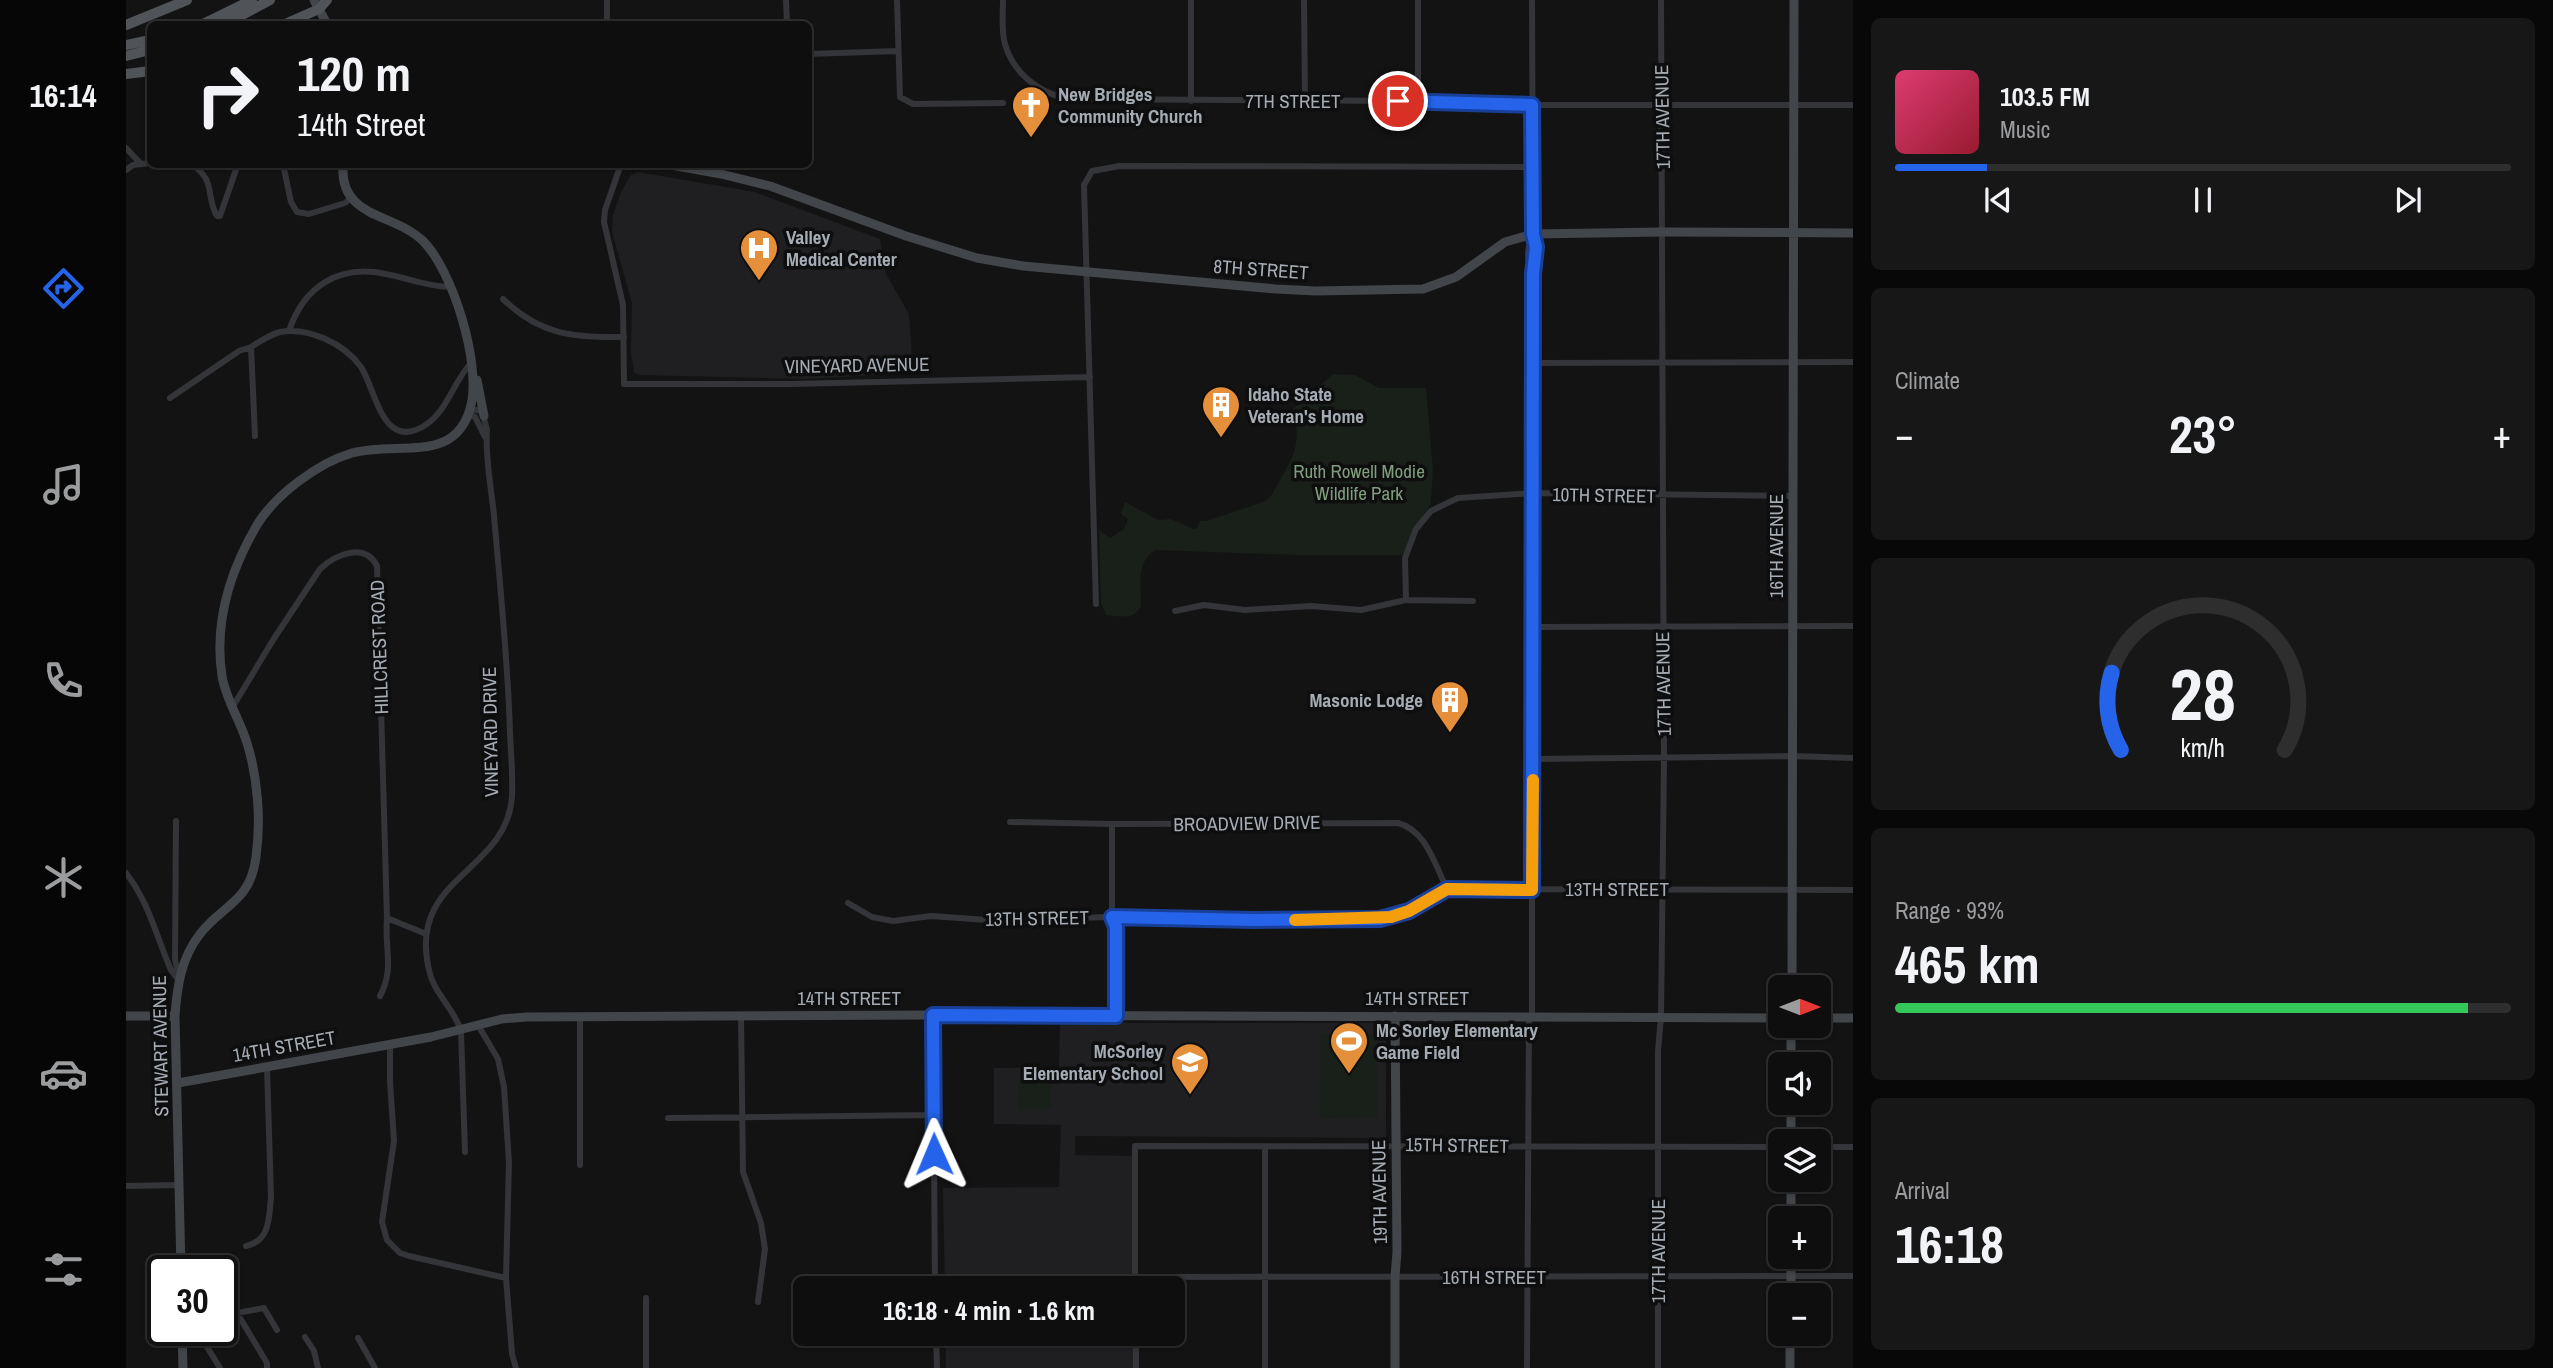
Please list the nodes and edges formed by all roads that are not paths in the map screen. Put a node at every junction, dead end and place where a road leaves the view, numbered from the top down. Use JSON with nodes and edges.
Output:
{"nodes":[{"id":1,"x":187,"y":0,"type":"edge"},
{"id":2,"x":252,"y":0,"type":"edge"},
{"id":3,"x":270,"y":0,"type":"edge"},
{"id":4,"x":327,"y":0,"type":"edge"},
{"id":5,"x":607,"y":0,"type":"edge"},
{"id":6,"x":786,"y":0,"type":"edge"},
{"id":7,"x":897,"y":0,"type":"edge"},
{"id":8,"x":1003,"y":0,"type":"edge"},
{"id":9,"x":1191,"y":0,"type":"edge"},
{"id":10,"x":1304,"y":0,"type":"edge"},
{"id":11,"x":1418,"y":0,"type":"edge"},
{"id":12,"x":1532,"y":0,"type":"edge"},
{"id":13,"x":1661,"y":0,"type":"edge"},
{"id":14,"x":1794,"y":0,"type":"edge"},
{"id":15,"x":316,"y":5,"type":"edge"},
{"id":16,"x":209,"y":21,"type":"edge"},
{"id":17,"x":231,"y":21,"type":"edge"},
{"id":18,"x":290,"y":21,"type":"edge"},
{"id":19,"x":325,"y":21,"type":"edge"},
{"id":20,"x":607,"y":21,"type":"edge"},
{"id":21,"x":787,"y":21,"type":"edge"},
{"id":22,"x":126,"y":25,"type":"edge"},
{"id":23,"x":147,"y":41,"type":"edge"},
{"id":24,"x":126,"y":45,"type":"edge"},
{"id":25,"x":147,"y":51,"type":"edge"},
{"id":26,"x":898,"y":51,"type":"junction"},
{"id":27,"x":812,"y":54,"type":"edge"},
{"id":28,"x":126,"y":55,"type":"edge"},
{"id":29,"x":147,"y":71,"type":"edge"},
{"id":30,"x":126,"y":74,"type":"edge"},
{"id":31,"x":1191,"y":101,"type":"junction"},
{"id":32,"x":1305,"y":101,"type":"junction"},
{"id":33,"x":1418,"y":101,"type":"junction"},
{"id":34,"x":1003,"y":103,"type":"dead end"},
{"id":35,"x":1532,"y":105,"type":"junction"},
{"id":36,"x":1661,"y":105,"type":"junction"},
{"id":37,"x":1795,"y":105,"type":"junction"},
{"id":38,"x":1853,"y":105,"type":"edge"},
{"id":39,"x":126,"y":148,"type":"edge"},
{"id":40,"x":147,"y":163,"type":"edge"},
{"id":41,"x":141,"y":164,"type":"junction"},
{"id":42,"x":1532,"y":167,"type":"junction"},
{"id":43,"x":197,"y":168,"type":"edge"},
{"id":44,"x":237,"y":168,"type":"edge"},
{"id":45,"x":285,"y":168,"type":"edge"},
{"id":46,"x":343,"y":168,"type":"edge"},
{"id":47,"x":620,"y":168,"type":"edge"},
{"id":48,"x":688,"y":168,"type":"edge"},
{"id":49,"x":126,"y":170,"type":"edge"},
{"id":50,"x":350,"y":199,"type":"junction"},
{"id":51,"x":1662,"y":232,"type":"junction"},
{"id":52,"x":1794,"y":233,"type":"junction"},
{"id":53,"x":1853,"y":233,"type":"edge"},
{"id":54,"x":1533,"y":234,"type":"junction"},
{"id":55,"x":1087,"y":272,"type":"junction"},
{"id":56,"x":451,"y":287,"type":"junction"},
{"id":57,"x":503,"y":299,"type":"dead end"},
{"id":58,"x":289,"y":331,"type":"junction"},
{"id":59,"x":624,"y":337,"type":"junction"},
{"id":60,"x":251,"y":347,"type":"junction"},
{"id":61,"x":472,"y":362,"type":"junction"},
{"id":62,"x":1853,"y":362,"type":"edge"},
{"id":63,"x":1532,"y":363,"type":"junction"},
{"id":64,"x":1662,"y":364,"type":"junction"},
{"id":65,"x":1794,"y":364,"type":"junction"},
{"id":66,"x":1090,"y":377,"type":"junction"},
{"id":67,"x":170,"y":398,"type":"dead end"},
{"id":68,"x":469,"y":411,"type":"junction"},
{"id":69,"x":484,"y":416,"type":"junction"},
{"id":70,"x":255,"y":436,"type":"dead end"},
{"id":71,"x":486,"y":439,"type":"junction"},
{"id":72,"x":1532,"y":493,"type":"junction"},
{"id":73,"x":1664,"y":496,"type":"junction"},
{"id":74,"x":1793,"y":496,"type":"junction"},
{"id":75,"x":1406,"y":600,"type":"junction"},
{"id":76,"x":1473,"y":601,"type":"dead end"},
{"id":77,"x":1096,"y":604,"type":"dead end"},
{"id":78,"x":1175,"y":611,"type":"dead end"},
{"id":79,"x":1793,"y":625,"type":"junction"},
{"id":80,"x":1853,"y":626,"type":"edge"},
{"id":81,"x":1533,"y":627,"type":"junction"},
{"id":82,"x":1662,"y":628,"type":"junction"},
{"id":83,"x":232,"y":708,"type":"junction"},
{"id":84,"x":1792,"y":756,"type":"junction"},
{"id":85,"x":1853,"y":758,"type":"edge"},
{"id":86,"x":1533,"y":759,"type":"junction"},
{"id":87,"x":1664,"y":759,"type":"junction"},
{"id":88,"x":176,"y":821,"type":"dead end"},
{"id":89,"x":1010,"y":822,"type":"dead end"},
{"id":90,"x":1112,"y":824,"type":"junction"},
{"id":91,"x":126,"y":873,"type":"edge"},
{"id":92,"x":1447,"y":889,"type":"junction"},
{"id":93,"x":1663,"y":889,"type":"junction"},
{"id":94,"x":1532,"y":890,"type":"junction"},
{"id":95,"x":1792,"y":890,"type":"junction"},
{"id":96,"x":1853,"y":890,"type":"edge"},
{"id":97,"x":848,"y":902,"type":"dead end"},
{"id":98,"x":1112,"y":917,"type":"junction"},
{"id":99,"x":387,"y":918,"type":"junction"},
{"id":100,"x":426,"y":934,"type":"junction"},
{"id":101,"x":1792,"y":975,"type":"edge"},
{"id":102,"x":179,"y":979,"type":"junction"},
{"id":103,"x":380,"y":996,"type":"dead end"},
{"id":104,"x":933,"y":1015,"type":"junction"},
{"id":105,"x":126,"y":1016,"type":"edge"},
{"id":106,"x":175,"y":1016,"type":"junction"},
{"id":107,"x":580,"y":1016,"type":"junction"},
{"id":108,"x":741,"y":1016,"type":"junction"},
{"id":109,"x":1116,"y":1016,"type":"junction"},
{"id":110,"x":1395,"y":1016,"type":"junction"},
{"id":111,"x":1530,"y":1016,"type":"junction"},
{"id":112,"x":1661,"y":1017,"type":"junction"},
{"id":113,"x":1768,"y":1018,"type":"edge"},
{"id":114,"x":1831,"y":1018,"type":"edge"},
{"id":115,"x":1853,"y":1018,"type":"edge"},
{"id":116,"x":478,"y":1025,"type":"junction"},
{"id":117,"x":461,"y":1031,"type":"junction"},
{"id":118,"x":390,"y":1045,"type":"junction"},
{"id":119,"x":267,"y":1067,"type":"junction"},
{"id":120,"x":178,"y":1083,"type":"junction"},
{"id":121,"x":933,"y":1115,"type":"junction"},
{"id":122,"x":743,"y":1117,"type":"junction"},
{"id":123,"x":668,"y":1118,"type":"dead end"},
{"id":124,"x":1396,"y":1144,"type":"junction"},
{"id":125,"x":1528,"y":1146,"type":"junction"},
{"id":126,"x":1265,"y":1147,"type":"junction"},
{"id":127,"x":1768,"y":1147,"type":"edge"},
{"id":128,"x":1831,"y":1147,"type":"edge"},
{"id":129,"x":1853,"y":1147,"type":"edge"},
{"id":130,"x":1659,"y":1148,"type":"junction"},
{"id":131,"x":465,"y":1152,"type":"dead end"},
{"id":132,"x":580,"y":1166,"type":"dead end"},
{"id":133,"x":180,"y":1185,"type":"junction"},
{"id":134,"x":126,"y":1186,"type":"edge"},
{"id":135,"x":246,"y":1246,"type":"dead end"},
{"id":136,"x":181,"y":1255,"type":"edge"},
{"id":137,"x":1791,"y":1269,"type":"edge"},
{"id":138,"x":1791,"y":1275,"type":"junction"},
{"id":139,"x":935,"y":1276,"type":"edge"},
{"id":140,"x":1135,"y":1276,"type":"edge"},
{"id":141,"x":1266,"y":1276,"type":"junction"},
{"id":142,"x":1853,"y":1276,"type":"edge"},
{"id":143,"x":1185,"y":1277,"type":"edge"},
{"id":144,"x":1395,"y":1277,"type":"junction"},
{"id":145,"x":1529,"y":1277,"type":"junction"},
{"id":146,"x":1658,"y":1277,"type":"junction"},
{"id":147,"x":506,"y":1278,"type":"junction"},
{"id":148,"x":1791,"y":1283,"type":"edge"},
{"id":149,"x":646,"y":1298,"type":"dead end"},
{"id":150,"x":758,"y":1302,"type":"dead end"},
{"id":151,"x":277,"y":1330,"type":"dead end"},
{"id":152,"x":305,"y":1337,"type":"dead end"},
{"id":153,"x":358,"y":1338,"type":"dead end"},
{"id":154,"x":182,"y":1346,"type":"edge"},
{"id":155,"x":207,"y":1346,"type":"edge"},
{"id":156,"x":936,"y":1346,"type":"edge"},
{"id":157,"x":1136,"y":1346,"type":"edge"},
{"id":158,"x":1790,"y":1346,"type":"edge"},
{"id":159,"x":1527,"y":1367,"type":"edge"},
{"id":160,"x":183,"y":1368,"type":"edge"},
{"id":161,"x":220,"y":1368,"type":"edge"},
{"id":162,"x":267,"y":1368,"type":"edge"},
{"id":163,"x":318,"y":1368,"type":"edge"},
{"id":164,"x":375,"y":1368,"type":"edge"},
{"id":165,"x":516,"y":1368,"type":"edge"},
{"id":166,"x":646,"y":1368,"type":"edge"},
{"id":167,"x":937,"y":1368,"type":"edge"},
{"id":168,"x":1136,"y":1368,"type":"edge"},
{"id":169,"x":1265,"y":1368,"type":"edge"},
{"id":170,"x":1395,"y":1368,"type":"edge"},
{"id":171,"x":1658,"y":1368,"type":"edge"},
{"id":172,"x":1790,"y":1368,"type":"edge"}],
"edges":[{"from":1,"to":22,"type":"main road"},
{"from":2,"to":16,"type":"main road"},
{"from":3,"to":17,"type":"main road"},
{"from":4,"to":15,"type":"main road"},
{"from":5,"to":20,"type":"street"},
{"from":6,"to":21,"type":"street"},
{"from":7,"to":26,"type":"street"},
{"from":8,"to":31,"type":"street","name":"7TH STREET"},
{"from":9,"to":31,"type":"street"},
{"from":10,"to":32,"type":"street"},
{"from":11,"to":33,"type":"street"},
{"from":12,"to":35,"type":"street"},
{"from":13,"to":36,"type":"street","name":"17TH AVENUE"},
{"from":14,"to":37,"type":"street","name":"16TH AVENUE"},
{"from":15,"to":18,"type":"main road"},
{"from":15,"to":19,"type":"street"},
{"from":23,"to":24,"type":"main road"},
{"from":25,"to":28,"type":"main road"},
{"from":26,"to":27,"type":"street"},
{"from":26,"to":34,"type":"street"},
{"from":29,"to":30,"type":"main road"},
{"from":31,"to":32,"type":"street","name":"7TH STREET"},
{"from":32,"to":33,"type":"street","name":"7TH STREET"},
{"from":33,"to":35,"type":"street","name":"7TH STREET"},
{"from":35,"to":36,"type":"street","name":"7TH STREET"},
{"from":35,"to":42,"type":"street"},
{"from":36,"to":37,"type":"street","name":"7TH STREET"},
{"from":36,"to":51,"type":"street","name":"17TH AVENUE"},
{"from":37,"to":38,"type":"street","name":"7TH STREET"},
{"from":37,"to":52,"type":"street","name":"16TH AVENUE"},
{"from":39,"to":41,"type":"street"},
{"from":40,"to":41,"type":"street"},
{"from":41,"to":49,"type":"street"},
{"from":42,"to":54,"type":"street"},
{"from":42,"to":55,"type":"street"},
{"from":43,"to":44,"type":"street"},
{"from":45,"to":50,"type":"street"},
{"from":46,"to":50,"type":"street"},
{"from":47,"to":59,"type":"street"},
{"from":48,"to":55,"type":"street","name":"8TH STREET"},
{"from":50,"to":56,"type":"street"},
{"from":51,"to":52,"type":"street","name":"8TH STREET"},
{"from":51,"to":54,"type":"street","name":"8TH STREET"},
{"from":51,"to":64,"type":"street","name":"17TH AVENUE"},
{"from":52,"to":53,"type":"street","name":"8TH STREET"},
{"from":52,"to":65,"type":"street","name":"16TH AVENUE"},
{"from":54,"to":55,"type":"street","name":"8TH STREET"},
{"from":54,"to":63,"type":"street"},
{"from":55,"to":66,"type":"street"},
{"from":56,"to":58,"type":"street"},
{"from":56,"to":61,"type":"street"},
{"from":57,"to":59,"type":"street"},
{"from":58,"to":60,"type":"street"},
{"from":58,"to":61,"type":"street"},
{"from":59,"to":66,"type":"street","name":"VINEYARD AVENUE"},
{"from":60,"to":67,"type":"street"},
{"from":60,"to":70,"type":"street"},
{"from":61,"to":68,"type":"street"},
{"from":61,"to":69,"type":"street"},
{"from":62,"to":65,"type":"street"},
{"from":63,"to":64,"type":"street"},
{"from":63,"to":72,"type":"street"},
{"from":64,"to":65,"type":"street"},
{"from":64,"to":73,"type":"street","name":"17TH AVENUE"},
{"from":65,"to":74,"type":"street","name":"16TH AVENUE"},
{"from":66,"to":77,"type":"street"},
{"from":68,"to":69,"type":"street"},
{"from":68,"to":71,"type":"street","name":"VINEYARD DRIVE"},
{"from":68,"to":83,"type":"street"},
{"from":69,"to":71,"type":"street","name":"VINEYARD DRIVE"},
{"from":71,"to":100,"type":"street","name":"VINEYARD DRIVE"},
{"from":72,"to":73,"type":"street","name":"10TH STREET"},
{"from":72,"to":75,"type":"street","name":"10TH STREET"},
{"from":72,"to":81,"type":"street"},
{"from":73,"to":74,"type":"street","name":"10TH STREET"},
{"from":73,"to":82,"type":"street","name":"17TH AVENUE"},
{"from":74,"to":79,"type":"street","name":"16TH AVENUE"},
{"from":75,"to":76,"type":"street"},
{"from":75,"to":78,"type":"street"},
{"from":79,"to":80,"type":"street"},
{"from":79,"to":82,"type":"street"},
{"from":79,"to":84,"type":"street","name":"16TH AVENUE"},
{"from":81,"to":82,"type":"street"},
{"from":81,"to":86,"type":"street"},
{"from":82,"to":87,"type":"street","name":"17TH AVENUE"},
{"from":83,"to":99,"type":"street","name":"HILLCREST ROAD"},
{"from":83,"to":102,"type":"street"},
{"from":84,"to":85,"type":"street"},
{"from":84,"to":87,"type":"street"},
{"from":84,"to":95,"type":"street","name":"16TH AVENUE"},
{"from":86,"to":87,"type":"street"},
{"from":86,"to":94,"type":"street"},
{"from":87,"to":93,"type":"street","name":"17TH AVENUE"},
{"from":88,"to":102,"type":"street","name":"STEWART AVENUE"},
{"from":89,"to":90,"type":"street","name":"BROADVIEW DRIVE"},
{"from":90,"to":92,"type":"street","name":"BROADVIEW DRIVE"},
{"from":90,"to":98,"type":"street"},
{"from":91,"to":102,"type":"street"},
{"from":92,"to":94,"type":"street","name":"13TH STREET"},
{"from":92,"to":98,"type":"street","name":"13TH STREET"},
{"from":93,"to":94,"type":"street","name":"13TH STREET"},
{"from":93,"to":95,"type":"street","name":"13TH STREET"},
{"from":93,"to":112,"type":"street","name":"17TH AVENUE"},
{"from":94,"to":111,"type":"street"},
{"from":95,"to":96,"type":"street","name":"13TH STREET"},
{"from":95,"to":101,"type":"street","name":"16TH AVENUE"},
{"from":97,"to":98,"type":"street","name":"13TH STREET"},
{"from":98,"to":109,"type":"street"},
{"from":99,"to":100,"type":"street"},
{"from":99,"to":103,"type":"street"},
{"from":100,"to":117,"type":"street","name":"VINEYARD DRIVE"},
{"from":102,"to":106,"type":"street","name":"STEWART AVENUE"},
{"from":104,"to":108,"type":"street","name":"14TH STREET"},
{"from":104,"to":109,"type":"street","name":"14TH STREET"},
{"from":104,"to":121,"type":"street"},
{"from":105,"to":106,"type":"street"},
{"from":106,"to":120,"type":"street","name":"STEWART AVENUE"},
{"from":107,"to":108,"type":"street","name":"14TH STREET"},
{"from":107,"to":116,"type":"street","name":"14TH STREET"},
{"from":107,"to":132,"type":"street"},
{"from":108,"to":122,"type":"street"},
{"from":109,"to":110,"type":"street","name":"14TH STREET"},
{"from":110,"to":111,"type":"street","name":"14TH STREET"},
{"from":110,"to":124,"type":"street","name":"19TH AVENUE"},
{"from":111,"to":112,"type":"street","name":"14TH STREET"},
{"from":111,"to":125,"type":"street"},
{"from":112,"to":113,"type":"street","name":"14TH STREET"},
{"from":112,"to":130,"type":"street","name":"17TH AVENUE"},
{"from":114,"to":115,"type":"street"},
{"from":116,"to":117,"type":"street","name":"14TH STREET"},
{"from":116,"to":147,"type":"street"},
{"from":117,"to":118,"type":"street","name":"14TH STREET"},
{"from":117,"to":131,"type":"street"},
{"from":118,"to":119,"type":"street","name":"14TH STREET"},
{"from":118,"to":147,"type":"street"},
{"from":119,"to":120,"type":"street","name":"14TH STREET"},
{"from":119,"to":135,"type":"street"},
{"from":120,"to":133,"type":"street","name":"STEWART AVENUE"},
{"from":121,"to":122,"type":"street"},
{"from":121,"to":139,"type":"street"},
{"from":122,"to":123,"type":"street"},
{"from":122,"to":150,"type":"street"},
{"from":124,"to":125,"type":"street","name":"15TH STREET"},
{"from":124,"to":126,"type":"street","name":"15TH STREET"},
{"from":124,"to":144,"type":"street","name":"19TH AVENUE"},
{"from":125,"to":130,"type":"street","name":"15TH STREET"},
{"from":125,"to":145,"type":"street"},
{"from":126,"to":140,"type":"street","name":"15TH STREET"},
{"from":126,"to":141,"type":"street"},
{"from":127,"to":130,"type":"street","name":"15TH STREET"},
{"from":128,"to":129,"type":"street"},
{"from":130,"to":146,"type":"street","name":"17TH AVENUE"},
{"from":133,"to":134,"type":"street"},
{"from":133,"to":136,"type":"street","name":"STEWART AVENUE"},
{"from":137,"to":138,"type":"street"},
{"from":138,"to":142,"type":"street","name":"16TH STREET"},
{"from":138,"to":146,"type":"street","name":"16TH STREET"},
{"from":138,"to":148,"type":"street"},
{"from":141,"to":143,"type":"street","name":"16TH STREET"},
{"from":141,"to":144,"type":"street","name":"16TH STREET"},
{"from":141,"to":169,"type":"street"},
{"from":144,"to":145,"type":"street","name":"16TH STREET"},
{"from":144,"to":170,"type":"street","name":"19TH AVENUE"},
{"from":145,"to":146,"type":"street","name":"16TH STREET"},
{"from":145,"to":159,"type":"street"},
{"from":146,"to":171,"type":"street","name":"17TH AVENUE"},
{"from":147,"to":165,"type":"street"},
{"from":149,"to":166,"type":"street"},
{"from":151,"to":162,"type":"street"},
{"from":152,"to":163,"type":"street"},
{"from":153,"to":164,"type":"street"},
{"from":154,"to":160,"type":"street"},
{"from":155,"to":161,"type":"street"},
{"from":156,"to":167,"type":"street"},
{"from":157,"to":168,"type":"street"},
{"from":158,"to":172,"type":"street"}]}
